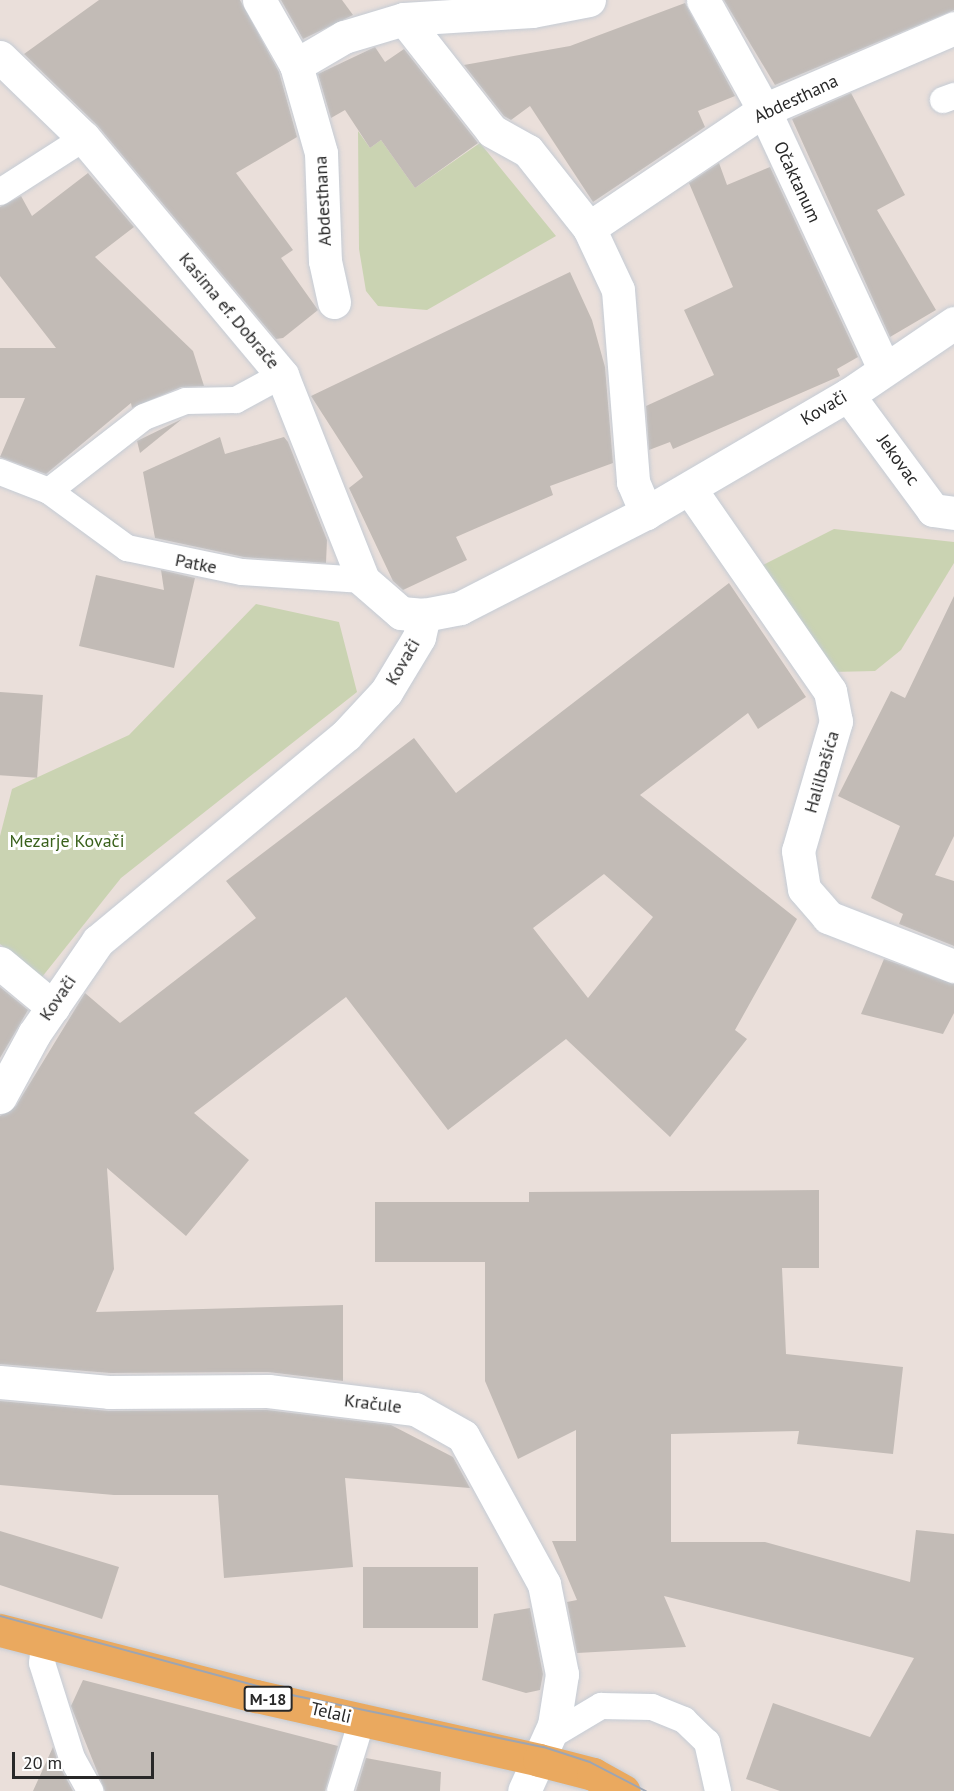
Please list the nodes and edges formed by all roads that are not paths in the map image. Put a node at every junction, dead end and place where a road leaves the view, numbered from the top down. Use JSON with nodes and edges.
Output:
{"nodes":[{"id":1,"x":259,"y":0,"type":"edge"},
{"id":2,"x":589,"y":0,"type":"edge"},
{"id":3,"x":703,"y":0,"type":"edge"},
{"id":4,"x":404,"y":19,"type":"junction"},
{"id":5,"x":954,"y":28,"type":"edge"},
{"id":6,"x":0,"y":57,"type":"edge"},
{"id":7,"x":296,"y":65,"type":"junction"},
{"id":8,"x":764,"y":110,"type":"junction"},
{"id":9,"x":84,"y":138,"type":"junction"},
{"id":10,"x":0,"y":192,"type":"edge"},
{"id":11,"x":589,"y":228,"type":"junction"},
{"id":12,"x":334,"y":303,"type":"dead end"},
{"id":13,"x":948,"y":332,"type":"edge"},
{"id":14,"x":884,"y":369,"type":"junction"},
{"id":15,"x":282,"y":375,"type":"junction"},
{"id":16,"x":848,"y":395,"type":"junction"},
{"id":17,"x":0,"y":472,"type":"edge"},
{"id":18,"x":690,"y":489,"type":"junction"},
{"id":19,"x":49,"y":491,"type":"junction"},
{"id":20,"x":645,"y":513,"type":"junction"},
{"id":21,"x":954,"y":513,"type":"edge"},
{"id":22,"x":363,"y":580,"type":"junction"},
{"id":23,"x":424,"y":615,"type":"junction"},
{"id":24,"x":0,"y":963,"type":"edge"},
{"id":25,"x":954,"y":966,"type":"edge"},
{"id":26,"x":53,"y":1006,"type":"junction"},
{"id":27,"x":0,"y":1097,"type":"edge"},
{"id":28,"x":0,"y":1382,"type":"edge"},
{"id":29,"x":0,"y":1630,"type":"edge"},
{"id":30,"x":44,"y":1642,"type":"junction"},
{"id":31,"x":362,"y":1720,"type":"junction"},
{"id":32,"x":544,"y":1748,"type":"junction"},
{"id":33,"x":90,"y":1791,"type":"edge"},
{"id":34,"x":340,"y":1791,"type":"edge"},
{"id":35,"x":524,"y":1791,"type":"edge"},
{"id":36,"x":624,"y":1791,"type":"edge"},
{"id":37,"x":718,"y":1791,"type":"edge"}],
"edges":[{"from":1,"to":7,"type":"street","name":"Abdesthana"},
{"from":2,"to":4,"type":"street"},
{"from":3,"to":8,"type":"street","name":"Očaktanum"},
{"from":4,"to":7,"type":"street"},
{"from":4,"to":11,"type":"street"},
{"from":5,"to":8,"type":"street","name":"Abdesthana"},
{"from":6,"to":9,"type":"street","name":"Kasima ef. Dobrače"},
{"from":7,"to":12,"type":"street","name":"Abdesthana"},
{"from":8,"to":11,"type":"street","name":"Abdesthana"},
{"from":8,"to":14,"type":"street","name":"Očaktanum"},
{"from":9,"to":10,"type":"lane"},
{"from":9,"to":15,"type":"street","name":"Kasima ef. Dobrače"},
{"from":11,"to":20,"type":"street"},
{"from":13,"to":14,"type":"street","name":"Kovači"},
{"from":14,"to":16,"type":"street","name":"Kovači"},
{"from":15,"to":19,"type":"lane"},
{"from":15,"to":22,"type":"street","name":"Kasima ef. Dobrače"},
{"from":16,"to":18,"type":"street","name":"Kovači"},
{"from":16,"to":21,"type":"street","name":"Jekovac"},
{"from":17,"to":19,"type":"lane","name":"Patke"},
{"from":18,"to":20,"type":"street","name":"Kovači"},
{"from":18,"to":25,"type":"street","name":"Halilbašića"},
{"from":19,"to":22,"type":"lane","name":"Patke"},
{"from":20,"to":23,"type":"street","name":"Kovači"},
{"from":22,"to":23,"type":"street","name":"Kasima ef. Dobrače"},
{"from":23,"to":26,"type":"street","name":"Kovači"},
{"from":24,"to":26,"type":"street"},
{"from":26,"to":27,"type":"street","name":"Kovači"},
{"from":28,"to":32,"type":"street","name":"Kračule"},
{"from":29,"to":30,"type":"main road","name":"Telali","number":"M-18"},
{"from":30,"to":31,"type":"main road","name":"Telali","number":"M-18"},
{"from":30,"to":33,"type":"lane"},
{"from":31,"to":32,"type":"main road","name":"Telali","number":"M-18"},
{"from":31,"to":34,"type":"lane"},
{"from":32,"to":35,"type":"street","name":"Kračule"},
{"from":32,"to":36,"type":"main road","name":"Telali","number":"M-18"},
{"from":32,"to":37,"type":"lane"}]}
